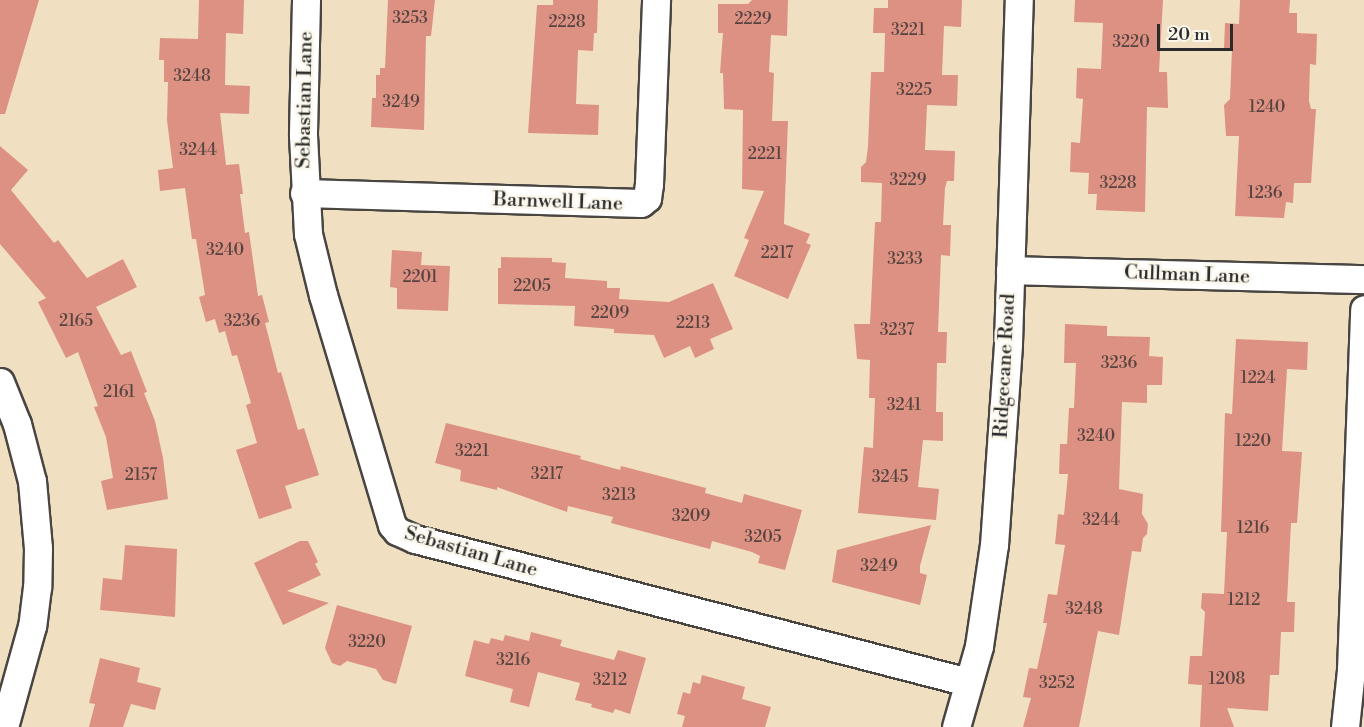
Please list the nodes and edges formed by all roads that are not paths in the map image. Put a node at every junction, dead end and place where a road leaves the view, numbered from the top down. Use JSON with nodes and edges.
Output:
{"nodes":[{"id":1,"x":306,"y":0,"type":"edge"},
{"id":2,"x":656,"y":0,"type":"edge"},
{"id":3,"x":1019,"y":0,"type":"edge"},
{"id":4,"x":304,"y":194,"type":"junction"},
{"id":5,"x":1010,"y":270,"type":"junction"},
{"id":6,"x":1364,"y":279,"type":"edge"},
{"id":7,"x":1364,"y":309,"type":"edge"},
{"id":8,"x":0,"y":382,"type":"edge"},
{"id":9,"x":968,"y":682,"type":"junction"},
{"id":10,"x":4,"y":727,"type":"edge"},
{"id":11,"x":956,"y":727,"type":"edge"},
{"id":12,"x":1346,"y":727,"type":"edge"}],
"edges":[{"from":1,"to":4,"type":"street","name":"Sebastian Lane"},
{"from":2,"to":4,"type":"street","name":"Barnwell Lane"},
{"from":3,"to":5,"type":"street","name":"Ridgecane Road"},
{"from":4,"to":9,"type":"street","name":"Sebastian Lane"},
{"from":5,"to":6,"type":"street","name":"Cullman Lane"},
{"from":5,"to":9,"type":"street","name":"Ridgecane Road"},
{"from":7,"to":12,"type":"street"},
{"from":8,"to":10,"type":"street"},
{"from":9,"to":11,"type":"street","name":"Ridgecane Road"}]}
